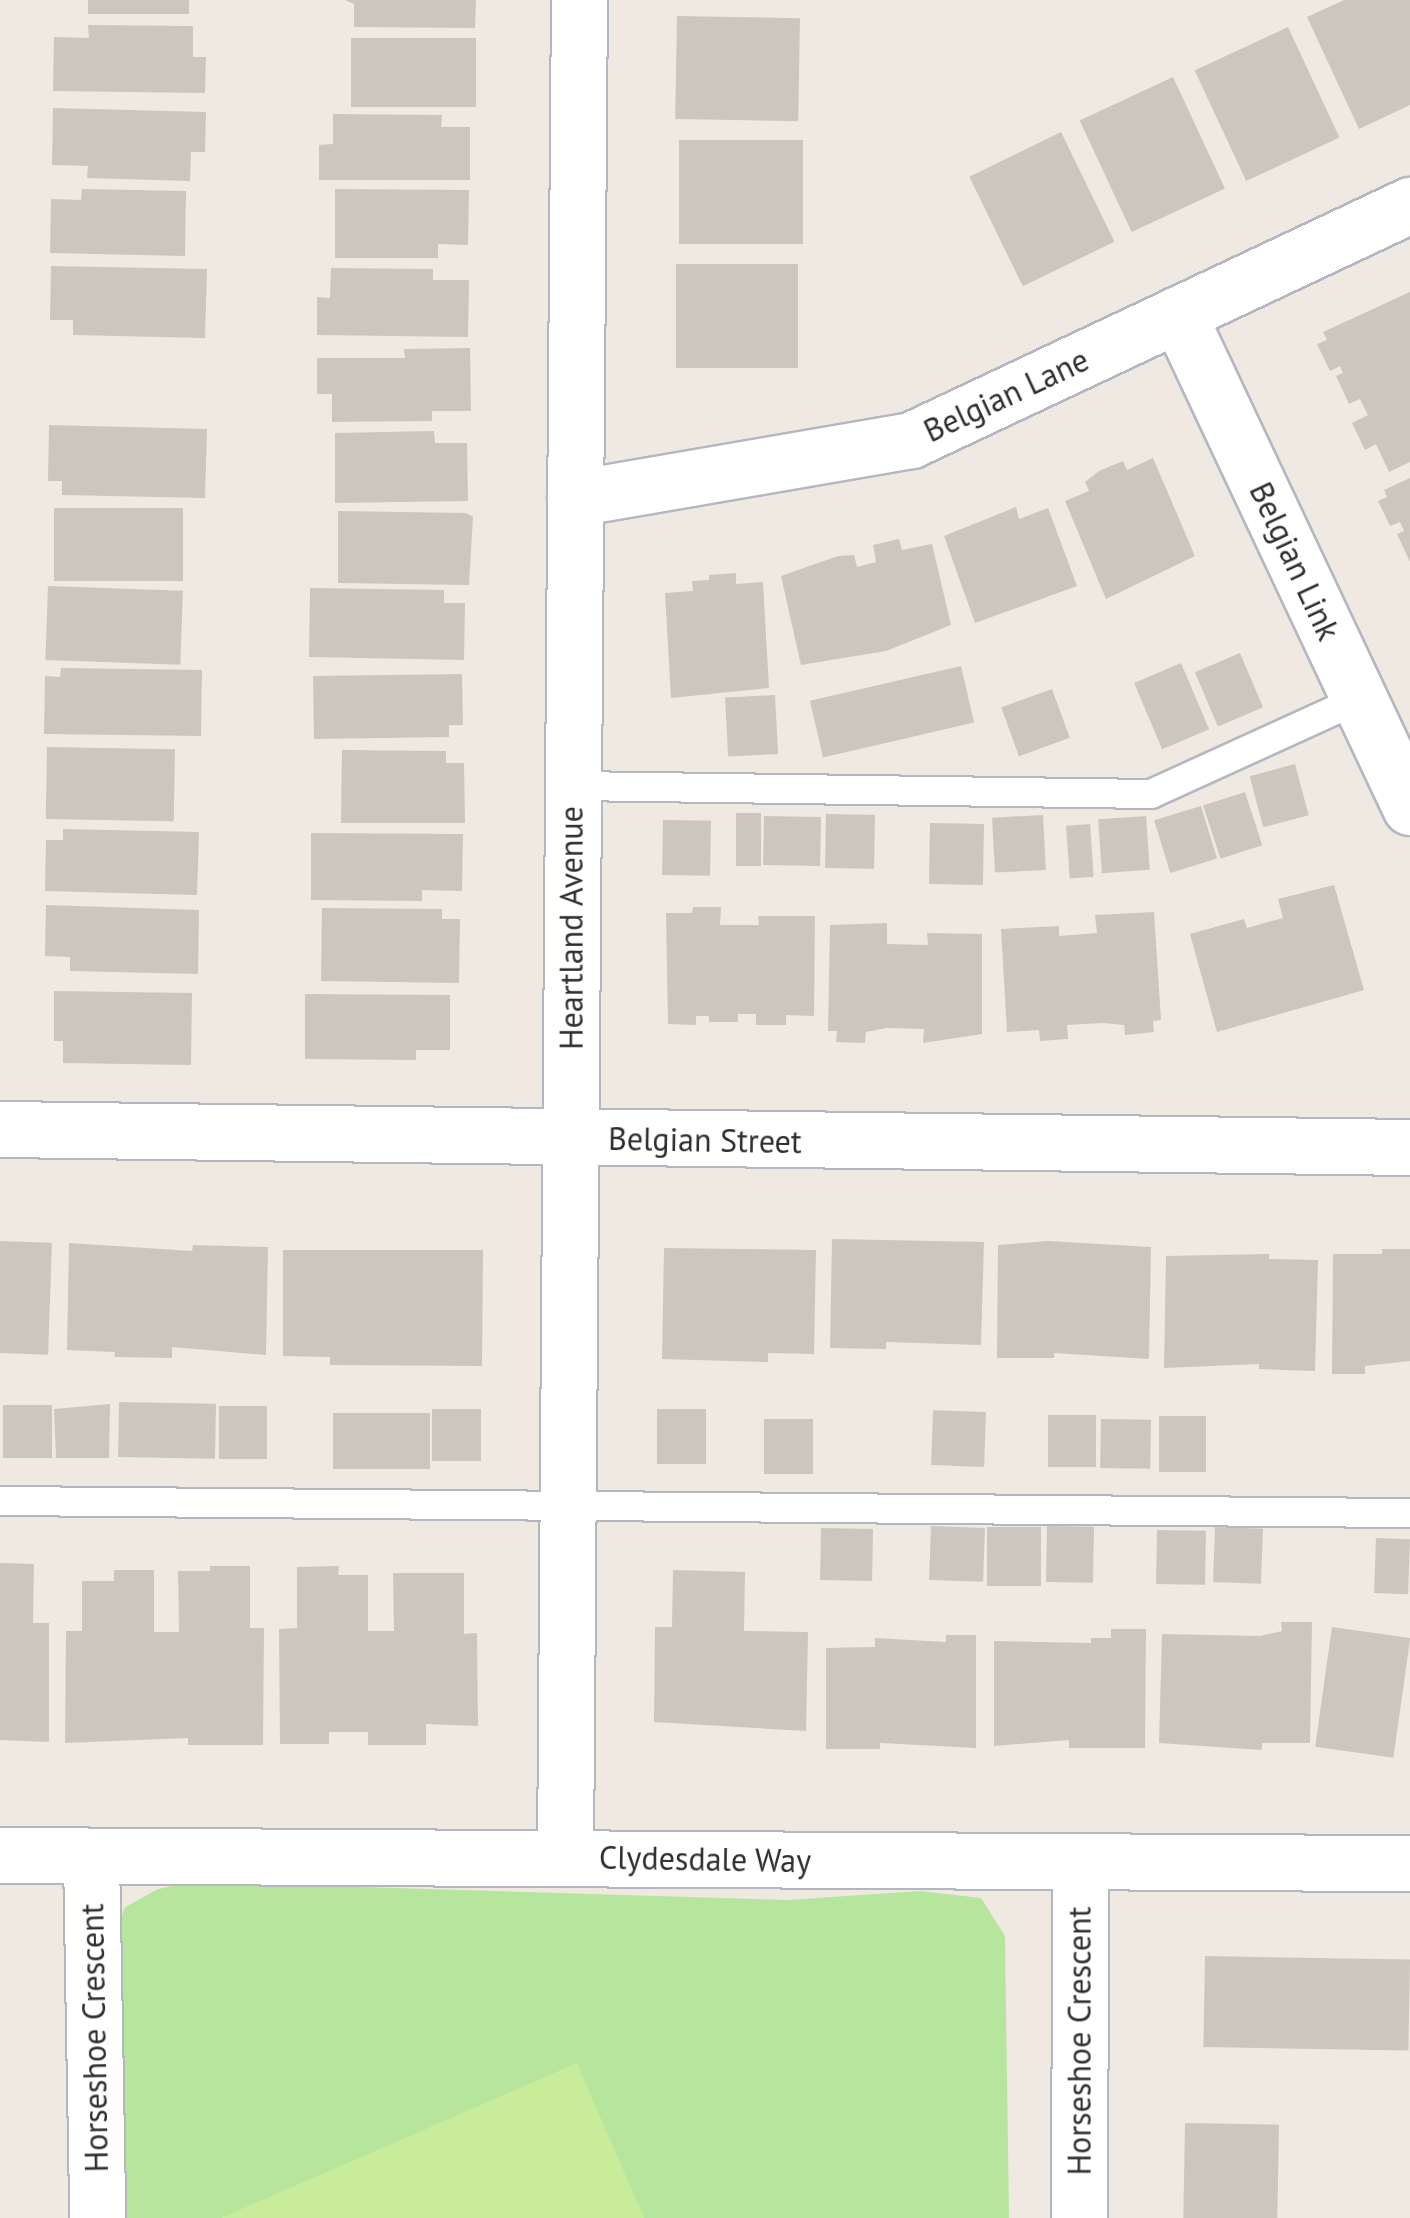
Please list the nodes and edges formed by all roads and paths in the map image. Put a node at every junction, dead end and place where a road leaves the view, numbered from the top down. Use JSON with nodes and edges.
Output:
{"nodes":[{"id":1,"x":579,"y":0,"type":"edge"},
{"id":2,"x":1410,"y":204,"type":"edge"},
{"id":3,"x":1178,"y":314,"type":"junction"},
{"id":4,"x":575,"y":498,"type":"junction"},
{"id":5,"x":1359,"y":698,"type":"junction"},
{"id":6,"x":572,"y":786,"type":"junction"},
{"id":7,"x":1410,"y":808,"type":"edge"},
{"id":8,"x":0,"y":1130,"type":"edge"},
{"id":9,"x":570,"y":1138,"type":"junction"},
{"id":10,"x":1410,"y":1148,"type":"edge"},
{"id":11,"x":0,"y":1500,"type":"edge"},
{"id":12,"x":568,"y":1507,"type":"junction"},
{"id":13,"x":1410,"y":1514,"type":"edge"},
{"id":14,"x":0,"y":1855,"type":"edge"},
{"id":15,"x":91,"y":1857,"type":"junction"},
{"id":16,"x":565,"y":1857,"type":"junction"},
{"id":17,"x":1410,"y":1863,"type":"edge"},
{"id":18,"x":1080,"y":1864,"type":"junction"},
{"id":19,"x":97,"y":2218,"type":"edge"},
{"id":20,"x":1079,"y":2218,"type":"edge"}],
"edges":[{"from":1,"to":4,"type":"street","name":"Heartland Avenue"},
{"from":2,"to":3,"type":"street","name":"Belgian Lane"},
{"from":3,"to":4,"type":"street","name":"Belgian Lane"},
{"from":3,"to":5,"type":"street","name":"Belgian Link"},
{"from":4,"to":6,"type":"street","name":"Heartland Avenue"},
{"from":5,"to":6,"type":"lane"},
{"from":5,"to":7,"type":"street","name":"Belgian Link"},
{"from":6,"to":9,"type":"street","name":"Heartland Avenue"},
{"from":8,"to":9,"type":"street","name":"Belgian Street"},
{"from":9,"to":10,"type":"street","name":"Belgian Street"},
{"from":9,"to":12,"type":"street","name":"Heartland Avenue"},
{"from":11,"to":12,"type":"lane"},
{"from":12,"to":13,"type":"lane"},
{"from":12,"to":16,"type":"street","name":"Heartland Avenue"},
{"from":14,"to":15,"type":"street","name":"Clydesdale Way"},
{"from":15,"to":16,"type":"street","name":"Clydesdale Way"},
{"from":15,"to":19,"type":"street","name":"Horseshoe Crescent"},
{"from":16,"to":18,"type":"street","name":"Clydesdale Way"},
{"from":17,"to":18,"type":"street","name":"Clydesdale Way"},
{"from":18,"to":20,"type":"street","name":"Horseshoe Crescent"}]}
